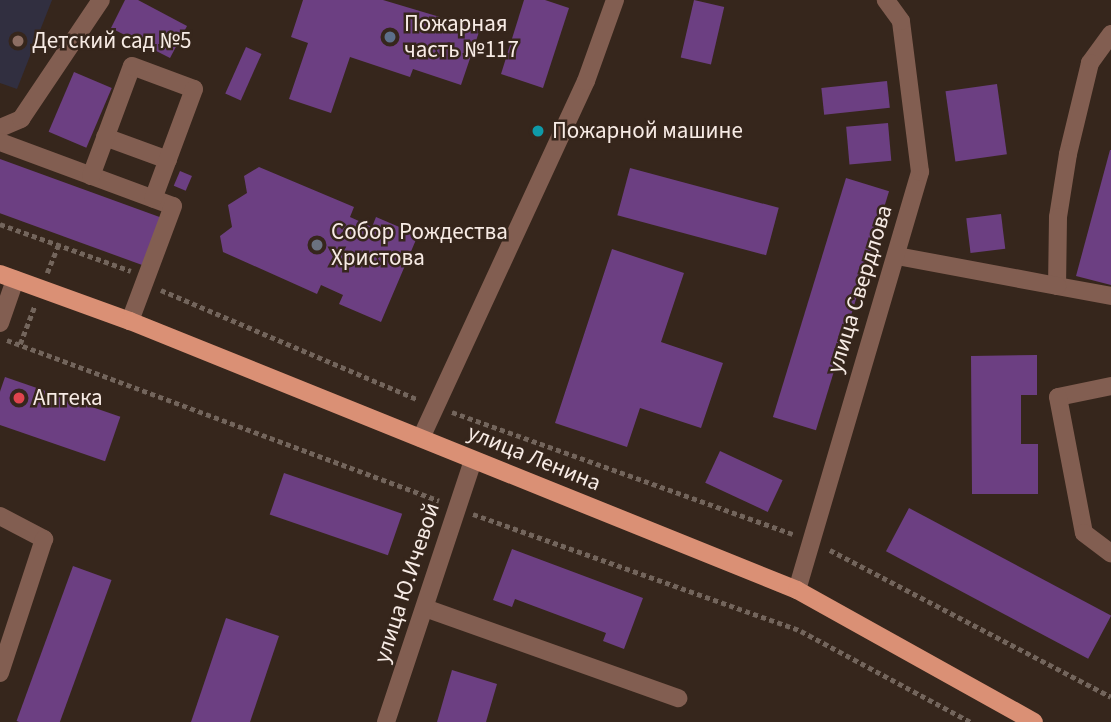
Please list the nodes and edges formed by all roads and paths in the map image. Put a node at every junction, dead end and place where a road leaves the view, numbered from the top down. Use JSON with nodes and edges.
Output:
{"nodes":[{"id":1,"x":101,"y":0,"type":"edge"},
{"id":2,"x":615,"y":0,"type":"edge"},
{"id":3,"x":886,"y":0,"type":"edge"},
{"id":4,"x":1111,"y":34,"type":"edge"},
{"id":5,"x":0,"y":128,"type":"edge"},
{"id":6,"x":105,"y":137,"type":"junction"},
{"id":7,"x":0,"y":142,"type":"edge"},
{"id":8,"x":168,"y":160,"type":"junction"},
{"id":9,"x":91,"y":176,"type":"junction"},
{"id":10,"x":153,"y":199,"type":"junction"},
{"id":11,"x":0,"y":224,"type":"edge"},
{"id":12,"x":897,"y":256,"type":"junction"},
{"id":13,"x":8,"y":277,"type":"edge"},
{"id":14,"x":146,"y":277,"type":"junction"},
{"id":15,"x":1057,"y":286,"type":"junction"},
{"id":16,"x":1111,"y":296,"type":"edge"},
{"id":17,"x":130,"y":321,"type":"junction"},
{"id":18,"x":0,"y":323,"type":"edge"},
{"id":19,"x":0,"y":337,"type":"edge"},
{"id":20,"x":1111,"y":386,"type":"edge"},
{"id":21,"x":435,"y":406,"type":"junction"},
{"id":22,"x":421,"y":438,"type":"junction"},
{"id":23,"x":473,"y":460,"type":"junction"},
{"id":24,"x":458,"y":507,"type":"junction"},
{"id":25,"x":0,"y":516,"type":"edge"},
{"id":26,"x":814,"y":542,"type":"junction"},
{"id":27,"x":1111,"y":553,"type":"edge"},
{"id":28,"x":797,"y":590,"type":"junction"},
{"id":29,"x":425,"y":608,"type":"junction"},
{"id":30,"x":0,"y":673,"type":"edge"},
{"id":31,"x":1111,"y":697,"type":"edge"},
{"id":32,"x":678,"y":698,"type":"dead end"},
{"id":33,"x":1026,"y":720,"type":"edge"},
{"id":34,"x":386,"y":722,"type":"edge"},
{"id":35,"x":971,"y":722,"type":"edge"}],
"edges":[{"from":1,"to":5,"type":"street"},
{"from":2,"to":21,"type":"street"},
{"from":3,"to":12,"type":"street","name":"улица Свердлова"},
{"from":4,"to":15,"type":"street"},
{"from":6,"to":8,"type":"street"},
{"from":6,"to":8,"type":"street"},
{"from":6,"to":9,"type":"street"},
{"from":7,"to":9,"type":"street"},
{"from":8,"to":10,"type":"street"},
{"from":9,"to":10,"type":"street"},
{"from":10,"to":14,"type":"street"},
{"from":11,"to":14,"type":"path"},
{"from":12,"to":15,"type":"street"},
{"from":12,"to":26,"type":"street","name":"улица Свердлова"},
{"from":13,"to":17,"type":"main road","name":"улица Ленина"},
{"from":13,"to":18,"type":"street"},
{"from":14,"to":17,"type":"street"},
{"from":14,"to":21,"type":"path"},
{"from":15,"to":16,"type":"street"},
{"from":17,"to":22,"type":"main road","name":"улица Ленина"},
{"from":19,"to":24,"type":"path"},
{"from":20,"to":27,"type":"street"},
{"from":21,"to":22,"type":"street"},
{"from":21,"to":26,"type":"path"},
{"from":22,"to":23,"type":"main road","name":"улица Ленина"},
{"from":23,"to":24,"type":"street","name":"улица Ю.Ичевой"},
{"from":23,"to":28,"type":"main road","name":"улица Ленина"},
{"from":24,"to":29,"type":"street","name":"улица Ю.Ичевой"},
{"from":24,"to":35,"type":"path"},
{"from":25,"to":30,"type":"street"},
{"from":26,"to":28,"type":"street","name":"улица Свердлова"},
{"from":26,"to":31,"type":"path"},
{"from":28,"to":33,"type":"main road","name":"улица Ленина"},
{"from":29,"to":32,"type":"street"},
{"from":29,"to":34,"type":"street","name":"улица Ю.Ичевой"}]}
